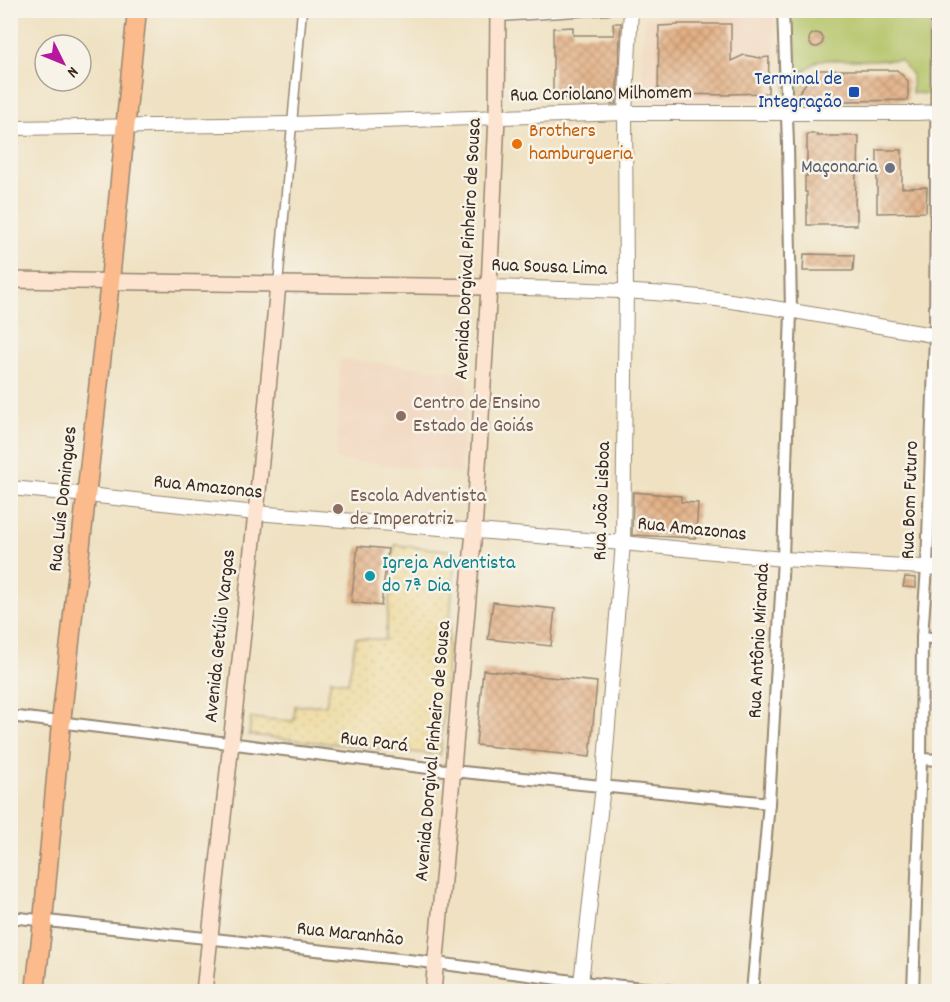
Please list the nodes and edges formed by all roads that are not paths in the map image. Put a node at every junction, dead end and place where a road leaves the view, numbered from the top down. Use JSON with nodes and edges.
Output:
{"nodes":[{"id":1,"x":136,"y":10,"type":"edge"},
{"id":2,"x":302,"y":10,"type":"edge"},
{"id":3,"x":608,"y":10,"type":"edge"},
{"id":4,"x":631,"y":10,"type":"edge"},
{"id":5,"x":783,"y":10,"type":"edge"},
{"id":6,"x":937,"y":10,"type":"edge"},
{"id":7,"x":498,"y":14,"type":"edge"},
{"id":8,"x":938,"y":112,"type":"edge"},
{"id":9,"x":625,"y":113,"type":"junction"},
{"id":10,"x":786,"y":113,"type":"junction"},
{"id":11,"x":497,"y":117,"type":"junction"},
{"id":12,"x":291,"y":124,"type":"junction"},
{"id":13,"x":126,"y":127,"type":"junction"},
{"id":14,"x":10,"y":128,"type":"edge"},
{"id":15,"x":10,"y":280,"type":"edge"},
{"id":16,"x":110,"y":281,"type":"junction"},
{"id":17,"x":278,"y":285,"type":"junction"},
{"id":18,"x":489,"y":287,"type":"junction"},
{"id":19,"x":627,"y":291,"type":"junction"},
{"id":20,"x":791,"y":310,"type":"junction"},
{"id":21,"x":937,"y":336,"type":"edge"},
{"id":22,"x":10,"y":488,"type":"edge"},
{"id":23,"x":87,"y":495,"type":"junction"},
{"id":24,"x":256,"y":513,"type":"junction"},
{"id":25,"x":474,"y":531,"type":"junction"},
{"id":26,"x":623,"y":543,"type":"junction"},
{"id":27,"x":783,"y":558,"type":"junction"},
{"id":28,"x":933,"y":568,"type":"edge"},
{"id":29,"x":922,"y":637,"type":"junction"},
{"id":30,"x":939,"y":639,"type":"edge"},
{"id":31,"x":10,"y":716,"type":"edge"},
{"id":32,"x":61,"y":723,"type":"junction"},
{"id":33,"x":230,"y":743,"type":"junction"},
{"id":34,"x":921,"y":759,"type":"junction"},
{"id":35,"x":939,"y":760,"type":"edge"},
{"id":36,"x":453,"y":771,"type":"junction"},
{"id":37,"x":603,"y":786,"type":"junction"},
{"id":38,"x":769,"y":803,"type":"junction"},
{"id":39,"x":10,"y":917,"type":"edge"},
{"id":40,"x":43,"y":921,"type":"junction"},
{"id":41,"x":209,"y":938,"type":"junction"},
{"id":42,"x":436,"y":963,"type":"junction"},
{"id":43,"x":580,"y":987,"type":"edge"},
{"id":44,"x":35,"y":992,"type":"edge"},
{"id":45,"x":204,"y":992,"type":"edge"},
{"id":46,"x":433,"y":992,"type":"edge"},
{"id":47,"x":685,"y":992,"type":"edge"},
{"id":48,"x":752,"y":992,"type":"edge"},
{"id":49,"x":913,"y":992,"type":"edge"}],
"edges":[{"from":1,"to":13,"type":"main road","name":"Rua Luís Domingues"},
{"from":2,"to":12,"type":"street"},
{"from":3,"to":7,"type":"street"},
{"from":4,"to":9,"type":"street","name":"Rua João Lisboa"},
{"from":5,"to":10,"type":"street","name":"Rua Antônio Miranda"},
{"from":6,"to":8,"type":"street","name":"Rua Bom Futuro"},
{"from":7,"to":11,"type":"main road","name":"Avenida Dorgival Pinheiro de Sousa"},
{"from":8,"to":10,"type":"street","name":"Rua Coriolano Milhomem"},
{"from":8,"to":21,"type":"street","name":"Rua Bom Futuro"},
{"from":9,"to":10,"type":"street","name":"Rua Coriolano Milhomem"},
{"from":9,"to":11,"type":"street","name":"Rua Coriolano Milhomem"},
{"from":9,"to":19,"type":"street","name":"Rua João Lisboa"},
{"from":10,"to":20,"type":"street","name":"Rua Antônio Miranda"},
{"from":11,"to":12,"type":"street","name":"Rua Coriolano Milhomem"},
{"from":11,"to":18,"type":"main road","name":"Avenida Dorgival Pinheiro de Sousa"},
{"from":12,"to":13,"type":"street","name":"Rua Coriolano Milhomem"},
{"from":12,"to":17,"type":"street"},
{"from":13,"to":14,"type":"street","name":"Rua Coriolano Milhomem"},
{"from":13,"to":16,"type":"main road","name":"Rua Luís Domingues"},
{"from":15,"to":16,"type":"main road","name":"Rua Sousa Lima"},
{"from":16,"to":17,"type":"main road","name":"Rua Sousa Lima"},
{"from":16,"to":23,"type":"main road","name":"Rua Luís Domingues"},
{"from":17,"to":18,"type":"main road","name":"Rua Sousa Lima"},
{"from":17,"to":24,"type":"main road","name":"Avenida Getúlio Vargas"},
{"from":18,"to":19,"type":"street","name":"Rua Sousa Lima"},
{"from":18,"to":25,"type":"main road","name":"Avenida Dorgival Pinheiro de Sousa"},
{"from":19,"to":20,"type":"street","name":"Rua Sousa Lima"},
{"from":19,"to":26,"type":"street","name":"Rua João Lisboa"},
{"from":20,"to":21,"type":"street","name":"Rua Sousa Lima"},
{"from":20,"to":27,"type":"street","name":"Rua Antônio Miranda"},
{"from":21,"to":28,"type":"street","name":"Rua Bom Futuro"},
{"from":22,"to":23,"type":"street","name":"Rua Amazonas"},
{"from":23,"to":24,"type":"street","name":"Rua Amazonas"},
{"from":23,"to":32,"type":"main road","name":"Rua Luís Domingues"},
{"from":24,"to":25,"type":"street","name":"Rua Amazonas"},
{"from":24,"to":33,"type":"main road","name":"Avenida Getúlio Vargas"},
{"from":25,"to":26,"type":"street","name":"Rua Amazonas"},
{"from":25,"to":36,"type":"main road","name":"Avenida Dorgival Pinheiro de Sousa"},
{"from":26,"to":27,"type":"street","name":"Rua Amazonas"},
{"from":26,"to":37,"type":"street","name":"Rua João Lisboa"},
{"from":27,"to":28,"type":"street","name":"Rua Amazonas"},
{"from":27,"to":38,"type":"street","name":"Rua Antônio Miranda"},
{"from":28,"to":29,"type":"street","name":"Rua Bom Futuro"},
{"from":29,"to":30,"type":"street"},
{"from":29,"to":34,"type":"street","name":"Rua Bom Futuro"},
{"from":31,"to":32,"type":"street","name":"Rua Pará"},
{"from":32,"to":33,"type":"street","name":"Rua Pará"},
{"from":32,"to":40,"type":"main road","name":"Rua Luís Domingues"},
{"from":33,"to":36,"type":"street","name":"Rua Pará"},
{"from":33,"to":41,"type":"main road","name":"Avenida Getúlio Vargas"},
{"from":34,"to":35,"type":"street"},
{"from":34,"to":49,"type":"street","name":"Rua Bom Futuro"},
{"from":36,"to":37,"type":"street","name":"Rua Pará"},
{"from":36,"to":42,"type":"main road","name":"Avenida Dorgival Pinheiro de Sousa"},
{"from":37,"to":38,"type":"street","name":"Rua Pará"},
{"from":37,"to":43,"type":"street","name":"Rua João Lisboa"},
{"from":38,"to":48,"type":"street","name":"Rua Antônio Miranda"},
{"from":39,"to":40,"type":"street","name":"Rua Maranhão"},
{"from":40,"to":41,"type":"street","name":"Rua Maranhão"},
{"from":40,"to":44,"type":"main road","name":"Rua Luís Domingues"},
{"from":41,"to":42,"type":"street","name":"Rua Maranhão"},
{"from":41,"to":45,"type":"main road","name":"Avenida Getúlio Vargas"},
{"from":42,"to":43,"type":"street","name":"Rua Maranhão"},
{"from":42,"to":46,"type":"main road","name":"Avenida Dorgival Pinheiro de Sousa"},
{"from":43,"to":47,"type":"street","name":"Rua Maranhão"}]}
